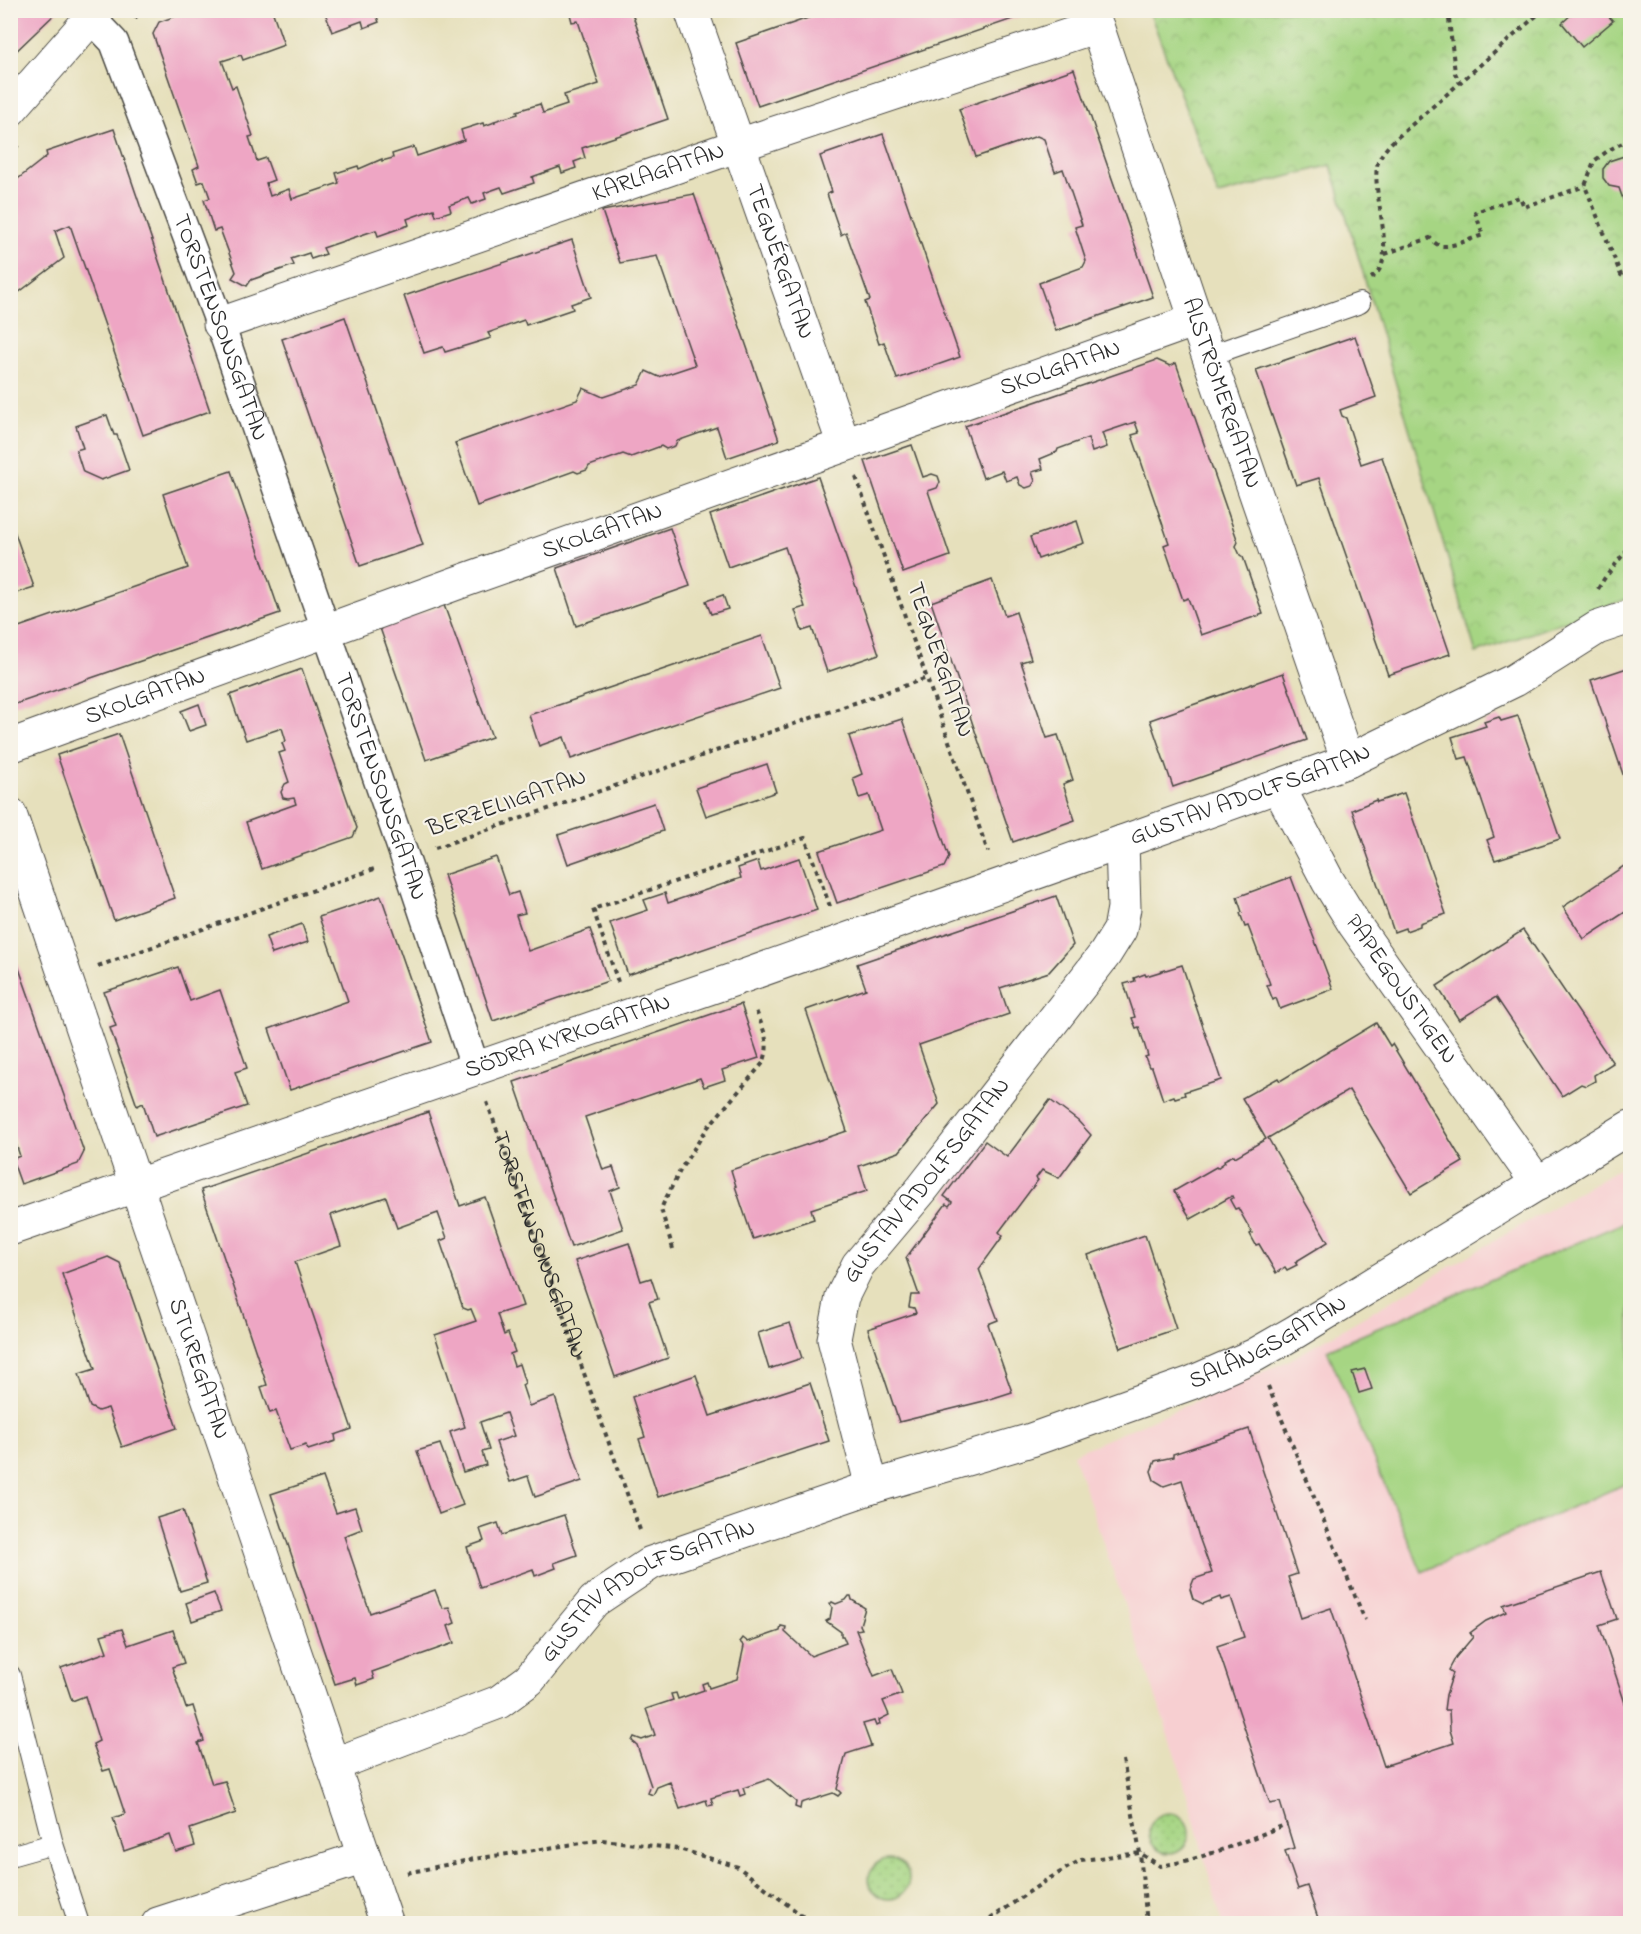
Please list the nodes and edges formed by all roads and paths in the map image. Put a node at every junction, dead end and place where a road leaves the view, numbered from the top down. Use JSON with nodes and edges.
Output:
{"nodes":[{"id":1,"x":691,"y":10,"type":"edge"},
{"id":2,"x":1448,"y":10,"type":"edge"},
{"id":3,"x":1543,"y":10,"type":"edge"},
{"id":4,"x":94,"y":14,"type":"edge"},
{"id":5,"x":1097,"y":26,"type":"joint"},
{"id":6,"x":1460,"y":83,"type":"junction"},
{"id":7,"x":10,"y":110,"type":"edge"},
{"id":8,"x":1630,"y":139,"type":"edge"},
{"id":9,"x":739,"y":146,"type":"junction"},
{"id":10,"x":1585,"y":186,"type":"junction"},
{"id":11,"x":1385,"y":254,"type":"junction"},
{"id":12,"x":1630,"y":280,"type":"edge"},
{"id":13,"x":1359,"y":303,"type":"joint"},
{"id":14,"x":1196,"y":320,"type":"junction"},
{"id":15,"x":220,"y":324,"type":"junction"},
{"id":16,"x":1208,"y":356,"type":"junction"},
{"id":17,"x":844,"y":445,"type":"junction"},
{"id":18,"x":1630,"y":617,"type":"edge"},
{"id":19,"x":325,"y":631,"type":"junction"},
{"id":20,"x":927,"y":678,"type":"junction"},
{"id":21,"x":10,"y":746,"type":"edge"},
{"id":22,"x":1348,"y":761,"type":"junction"},
{"id":23,"x":1278,"y":786,"type":"junction"},
{"id":24,"x":10,"y":814,"type":"edge"},
{"id":25,"x":1122,"y":842,"type":"junction"},
{"id":26,"x":405,"y":858,"type":"junction"},
{"id":27,"x":1000,"y":886,"type":"junction"},
{"id":28,"x":842,"y":940,"type":"junction"},
{"id":29,"x":744,"y":976,"type":"junction"},
{"id":30,"x":67,"y":977,"type":"junction"},
{"id":31,"x":629,"y":1014,"type":"junction"},
{"id":32,"x":475,"y":1067,"type":"junction"},
{"id":33,"x":1630,"y":1127,"type":"edge"},
{"id":34,"x":137,"y":1184,"type":"junction"},
{"id":35,"x":1538,"y":1184,"type":"junction"},
{"id":36,"x":10,"y":1229,"type":"edge"},
{"id":37,"x":673,"y":1248,"type":"dead end"},
{"id":38,"x":1255,"y":1355,"type":"junction"},
{"id":39,"x":873,"y":1487,"type":"junction"},
{"id":40,"x":651,"y":1563,"type":"junction"},
{"id":41,"x":1365,"y":1620,"type":"dead end"},
{"id":42,"x":10,"y":1675,"type":"edge"},
{"id":43,"x":1123,"y":1760,"type":"dead end"},
{"id":44,"x":333,"y":1765,"type":"junction"},
{"id":45,"x":1287,"y":1824,"type":"dead end"},
{"id":46,"x":53,"y":1844,"type":"junction"},
{"id":47,"x":1140,"y":1853,"type":"junction"},
{"id":48,"x":10,"y":1856,"type":"edge"},
{"id":49,"x":368,"y":1869,"type":"junction"},
{"id":50,"x":79,"y":1923,"type":"edge"},
{"id":51,"x":158,"y":1923,"type":"edge"},
{"id":52,"x":387,"y":1923,"type":"edge"},
{"id":53,"x":813,"y":1923,"type":"edge"},
{"id":54,"x":983,"y":1923,"type":"edge"},
{"id":55,"x":1147,"y":1923,"type":"edge"}],
"edges":[{"from":1,"to":9,"type":"street","name":"TEGNÉRGATAN"},
{"from":2,"to":6,"type":"path"},
{"from":3,"to":6,"type":"path"},
{"from":4,"to":7,"type":"street"},
{"from":4,"to":15,"type":"street","name":"TORSTENSONSGATAN"},
{"from":5,"to":9,"type":"street","name":"KARLAGATAN"},
{"from":5,"to":14,"type":"street","name":"ALSTRÖMERGATAN"},
{"from":6,"to":11,"type":"path"},
{"from":8,"to":10,"type":"path"},
{"from":9,"to":15,"type":"street","name":"KARLAGATAN"},
{"from":9,"to":17,"type":"street","name":"TEGNÉRGATAN"},
{"from":10,"to":11,"type":"path"},
{"from":10,"to":12,"type":"path"},
{"from":11,"to":13,"type":"path"},
{"from":13,"to":16,"type":"lane"},
{"from":14,"to":16,"type":"street","name":"ALSTRÖMERGATAN"},
{"from":14,"to":17,"type":"street","name":"SKOLGATAN"},
{"from":15,"to":19,"type":"street","name":"TORSTENSONSGATAN"},
{"from":16,"to":22,"type":"street","name":"ALSTRÖMERGATAN"},
{"from":17,"to":19,"type":"street","name":"SKOLGATAN"},
{"from":17,"to":20,"type":"path","name":"TEGNERGATAN"},
{"from":18,"to":22,"type":"street","name":"GUSTAV ADOLFSGATAN"},
{"from":19,"to":21,"type":"street","name":"SKOLGATAN"},
{"from":19,"to":26,"type":"street","name":"TORSTENSONSGATAN"},
{"from":20,"to":26,"type":"path","name":"BERZELIIGATAN"},
{"from":20,"to":27,"type":"path","name":"TEGNERGATAN"},
{"from":22,"to":23,"type":"street","name":"GUSTAV ADOLFSGATAN"},
{"from":23,"to":25,"type":"street","name":"GUSTAV ADOLFSGATAN"},
{"from":23,"to":35,"type":"street","name":"PAPEGOJSTIGEN"},
{"from":24,"to":30,"type":"street","name":"STUREGATAN"},
{"from":25,"to":27,"type":"street","name":"SÖDRA KYRKOGATAN"},
{"from":25,"to":39,"type":"street","name":"GUSTAV ADOLFSGATAN"},
{"from":26,"to":30,"type":"path","name":"BERZELIIGATAN"},
{"from":26,"to":32,"type":"street","name":"TORSTENSONSGATAN"},
{"from":27,"to":28,"type":"street","name":"SÖDRA KYRKOGATAN"},
{"from":28,"to":29,"type":"street","name":"SÖDRA KYRKOGATAN"},
{"from":28,"to":31,"type":"path"},
{"from":29,"to":31,"type":"street","name":"SÖDRA KYRKOGATAN"},
{"from":29,"to":37,"type":"path"},
{"from":30,"to":34,"type":"street","name":"STUREGATAN"},
{"from":31,"to":32,"type":"street","name":"SÖDRA KYRKOGATAN"},
{"from":32,"to":34,"type":"street","name":"SÖDRA KYRKOGATAN"},
{"from":32,"to":40,"type":"path","name":"TORSTENSONSGATAN"},
{"from":33,"to":35,"type":"street","name":"SALÄNGSGATAN"},
{"from":34,"to":36,"type":"street","name":"SÖDRA KYRKOGATAN"},
{"from":34,"to":44,"type":"street","name":"STUREGATAN"},
{"from":35,"to":38,"type":"street","name":"SALÄNGSGATAN"},
{"from":38,"to":39,"type":"street","name":"SALÄNGSGATAN"},
{"from":38,"to":41,"type":"path"},
{"from":39,"to":40,"type":"street","name":"GUSTAV ADOLFSGATAN"},
{"from":40,"to":44,"type":"street","name":"GUSTAV ADOLFSGATAN"},
{"from":42,"to":46,"type":"lane"},
{"from":43,"to":47,"type":"path"},
{"from":44,"to":49,"type":"street","name":"STUREGATAN"},
{"from":45,"to":47,"type":"path"},
{"from":46,"to":48,"type":"lane"},
{"from":46,"to":50,"type":"lane"},
{"from":47,"to":54,"type":"path"},
{"from":47,"to":55,"type":"path"},
{"from":49,"to":51,"type":"street"},
{"from":49,"to":52,"type":"street","name":"STUREGATAN"},
{"from":49,"to":53,"type":"path"}]}
